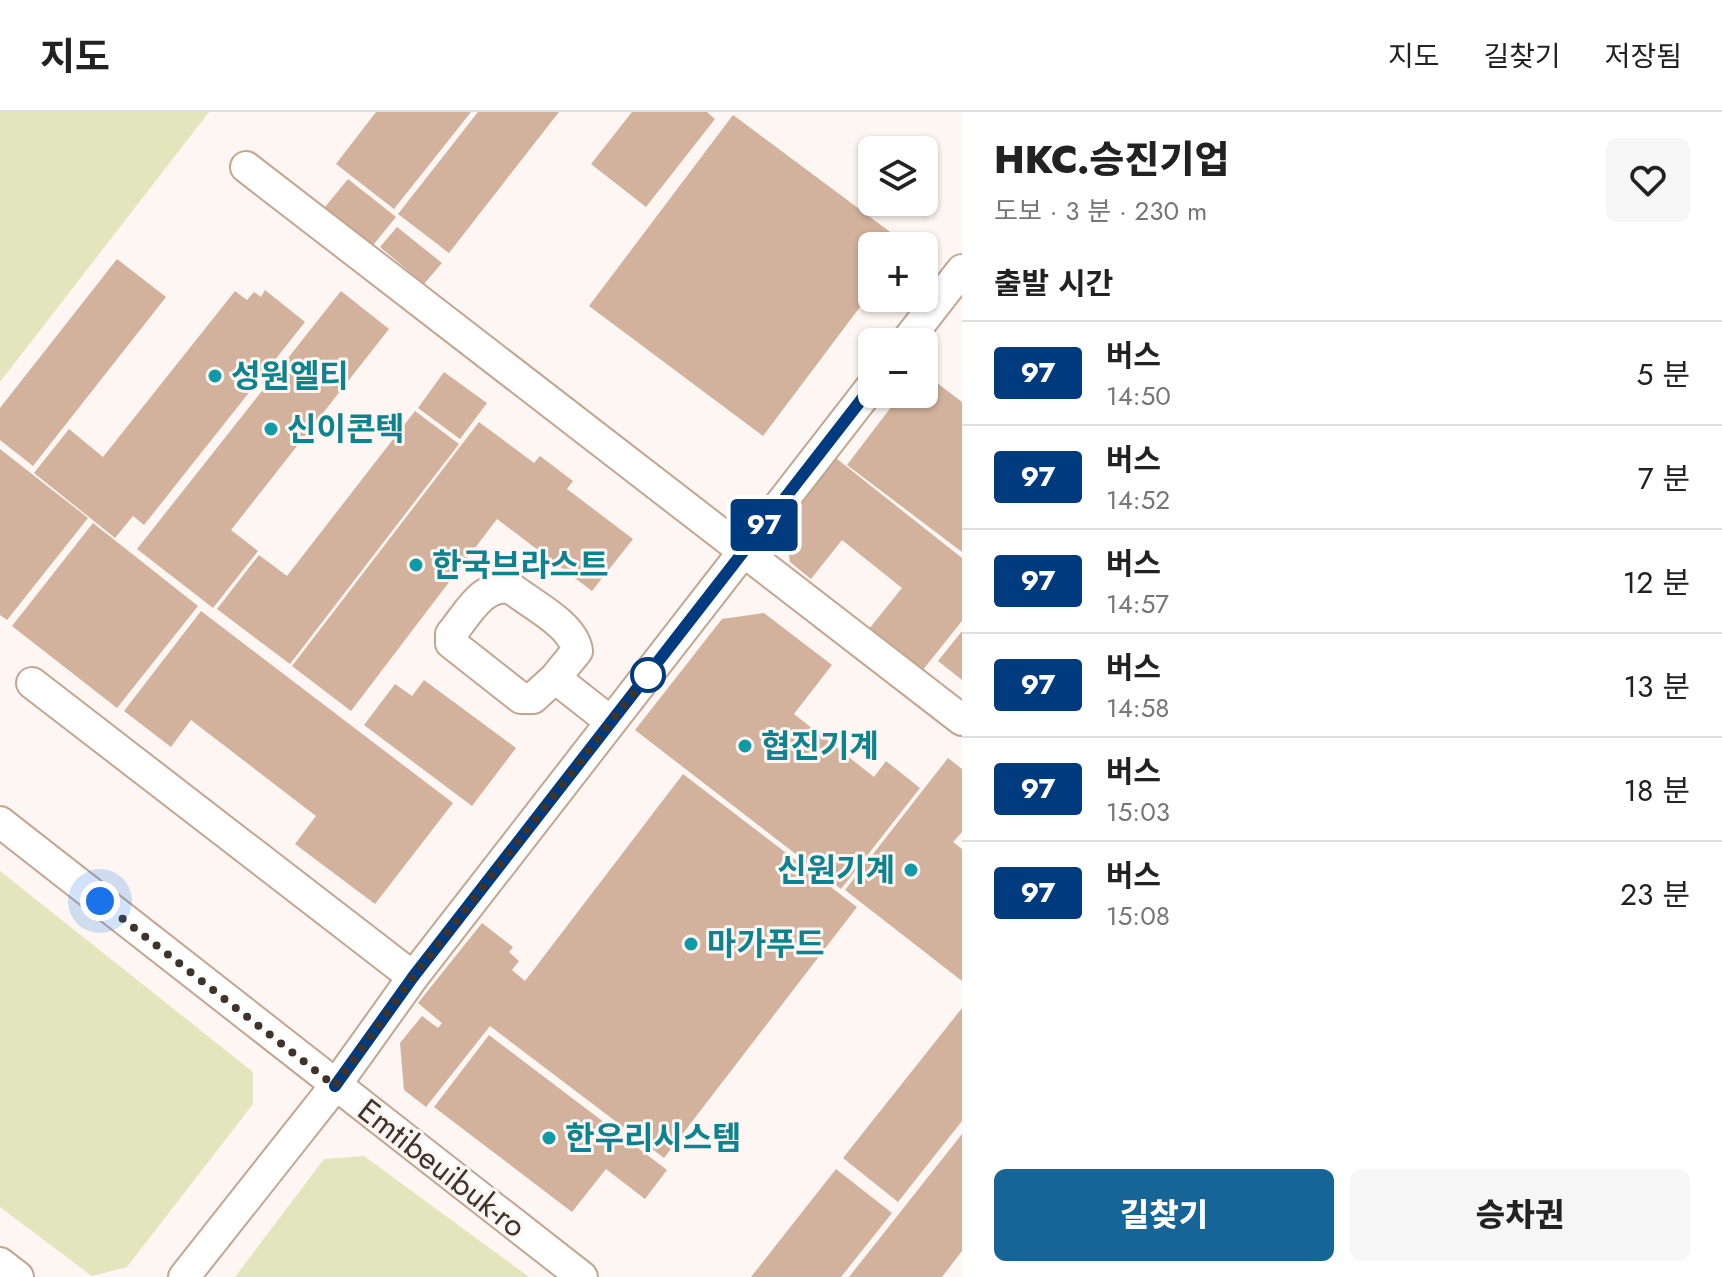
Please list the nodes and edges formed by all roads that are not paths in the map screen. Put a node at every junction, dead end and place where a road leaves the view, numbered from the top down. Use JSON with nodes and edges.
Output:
{"nodes":[{"id":1,"x":246,"y":167,"type":"dead end"},
{"id":2,"x":962,"y":270,"type":"edge"},
{"id":3,"x":917,"y":328,"type":"edge"},
{"id":4,"x":858,"y":404,"type":"edge"},
{"id":5,"x":745,"y":550,"type":"junction"},
{"id":6,"x":555,"y":678,"type":"dead end"},
{"id":7,"x":32,"y":683,"type":"dead end"},
{"id":8,"x":962,"y":720,"type":"edge"},
{"id":9,"x":611,"y":722,"type":"junction"},
{"id":10,"x":0,"y":822,"type":"edge"},
{"id":11,"x":413,"y":977,"type":"junction"},
{"id":12,"x":335,"y":1086,"type":"junction"},
{"id":13,"x":0,"y":1263,"type":"edge"},
{"id":14,"x":18,"y":1277,"type":"edge"},
{"id":15,"x":184,"y":1277,"type":"edge"},
{"id":16,"x":582,"y":1277,"type":"edge"}],
"edges":[{"from":1,"to":5,"type":"street"},
{"from":2,"to":3,"type":"street"},
{"from":4,"to":5,"type":"street"},
{"from":5,"to":8,"type":"street"},
{"from":5,"to":9,"type":"street"},
{"from":6,"to":9,"type":"street"},
{"from":7,"to":11,"type":"street"},
{"from":9,"to":11,"type":"street"},
{"from":10,"to":12,"type":"street","name":"Emtibeuibuk-ro"},
{"from":11,"to":12,"type":"street"},
{"from":12,"to":15,"type":"street"},
{"from":12,"to":16,"type":"street","name":"Emtibeuibuk-ro"},
{"from":13,"to":14,"type":"street"}]}
